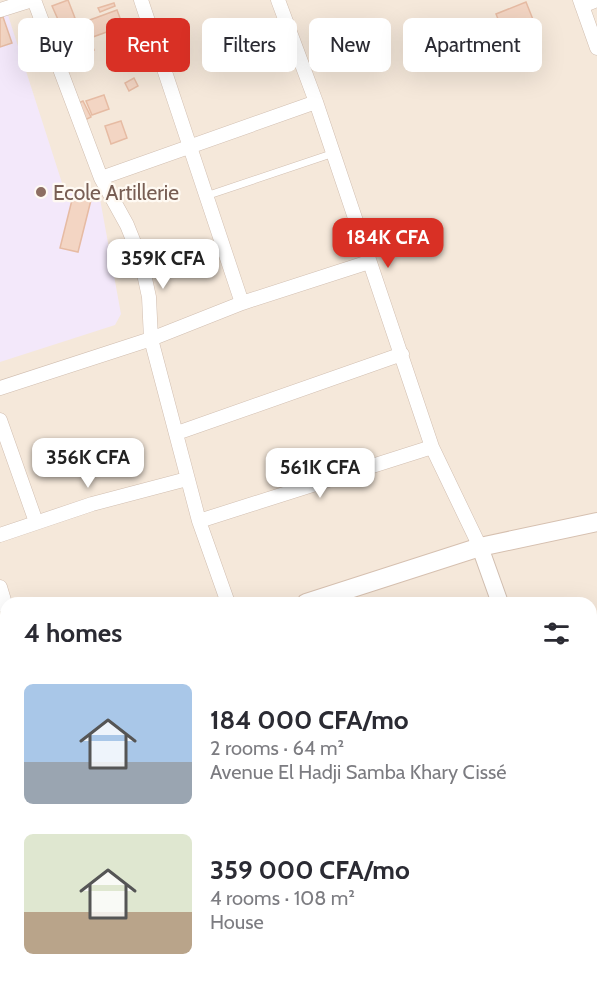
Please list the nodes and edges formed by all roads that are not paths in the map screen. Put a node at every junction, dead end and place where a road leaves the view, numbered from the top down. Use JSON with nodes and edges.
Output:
{"nodes":[{"id":1,"x":33,"y":0,"type":"edge"},
{"id":2,"x":141,"y":0,"type":"edge"},
{"id":3,"x":278,"y":0,"type":"edge"},
{"id":4,"x":597,"y":0,"type":"edge"},
{"id":5,"x":581,"y":3,"type":"edge"},
{"id":6,"x":0,"y":10,"type":"edge"},
{"id":7,"x":597,"y":48,"type":"edge"},
{"id":8,"x":316,"y":102,"type":"junction"},
{"id":9,"x":189,"y":147,"type":"junction"},
{"id":10,"x":334,"y":153,"type":"junction"},
{"id":11,"x":101,"y":178,"type":"junction"},
{"id":12,"x":206,"y":196,"type":"junction"},
{"id":13,"x":369,"y":262,"type":"junction"},
{"id":14,"x":242,"y":303,"type":"junction"},
{"id":15,"x":151,"y":339,"type":"junction"},
{"id":16,"x":402,"y":354,"type":"junction"},
{"id":17,"x":0,"y":388,"type":"edge"},
{"id":18,"x":0,"y":420,"type":"edge"},
{"id":19,"x":177,"y":433,"type":"junction"},
{"id":20,"x":432,"y":447,"type":"junction"},
{"id":21,"x":187,"y":479,"type":"junction"},
{"id":22,"x":199,"y":521,"type":"junction"},
{"id":23,"x":36,"y":522,"type":"junction"},
{"id":24,"x":597,"y":522,"type":"edge"},
{"id":25,"x":0,"y":535,"type":"edge"},
{"id":26,"x":480,"y":547,"type":"junction"},
{"id":27,"x":226,"y":597,"type":"edge"},
{"id":28,"x":325,"y":597,"type":"edge"},
{"id":29,"x":498,"y":597,"type":"edge"}],
"edges":[{"from":1,"to":6,"type":"street"},
{"from":1,"to":11,"type":"street"},
{"from":2,"to":9,"type":"street"},
{"from":3,"to":8,"type":"street"},
{"from":4,"to":5,"type":"street"},
{"from":5,"to":7,"type":"street"},
{"from":8,"to":9,"type":"street"},
{"from":8,"to":10,"type":"street"},
{"from":9,"to":11,"type":"street"},
{"from":9,"to":12,"type":"street"},
{"from":10,"to":12,"type":"lane"},
{"from":10,"to":13,"type":"street"},
{"from":11,"to":15,"type":"street"},
{"from":12,"to":14,"type":"street"},
{"from":13,"to":14,"type":"street"},
{"from":13,"to":16,"type":"street"},
{"from":14,"to":15,"type":"street"},
{"from":15,"to":17,"type":"street"},
{"from":15,"to":19,"type":"street"},
{"from":16,"to":19,"type":"street"},
{"from":16,"to":20,"type":"street"},
{"from":18,"to":23,"type":"street"},
{"from":19,"to":21,"type":"street"},
{"from":20,"to":22,"type":"street"},
{"from":20,"to":26,"type":"street"},
{"from":21,"to":22,"type":"street"},
{"from":21,"to":23,"type":"street"},
{"from":22,"to":27,"type":"street"},
{"from":23,"to":25,"type":"street"},
{"from":24,"to":26,"type":"main road"},
{"from":26,"to":28,"type":"main road"},
{"from":26,"to":29,"type":"street"}]}
